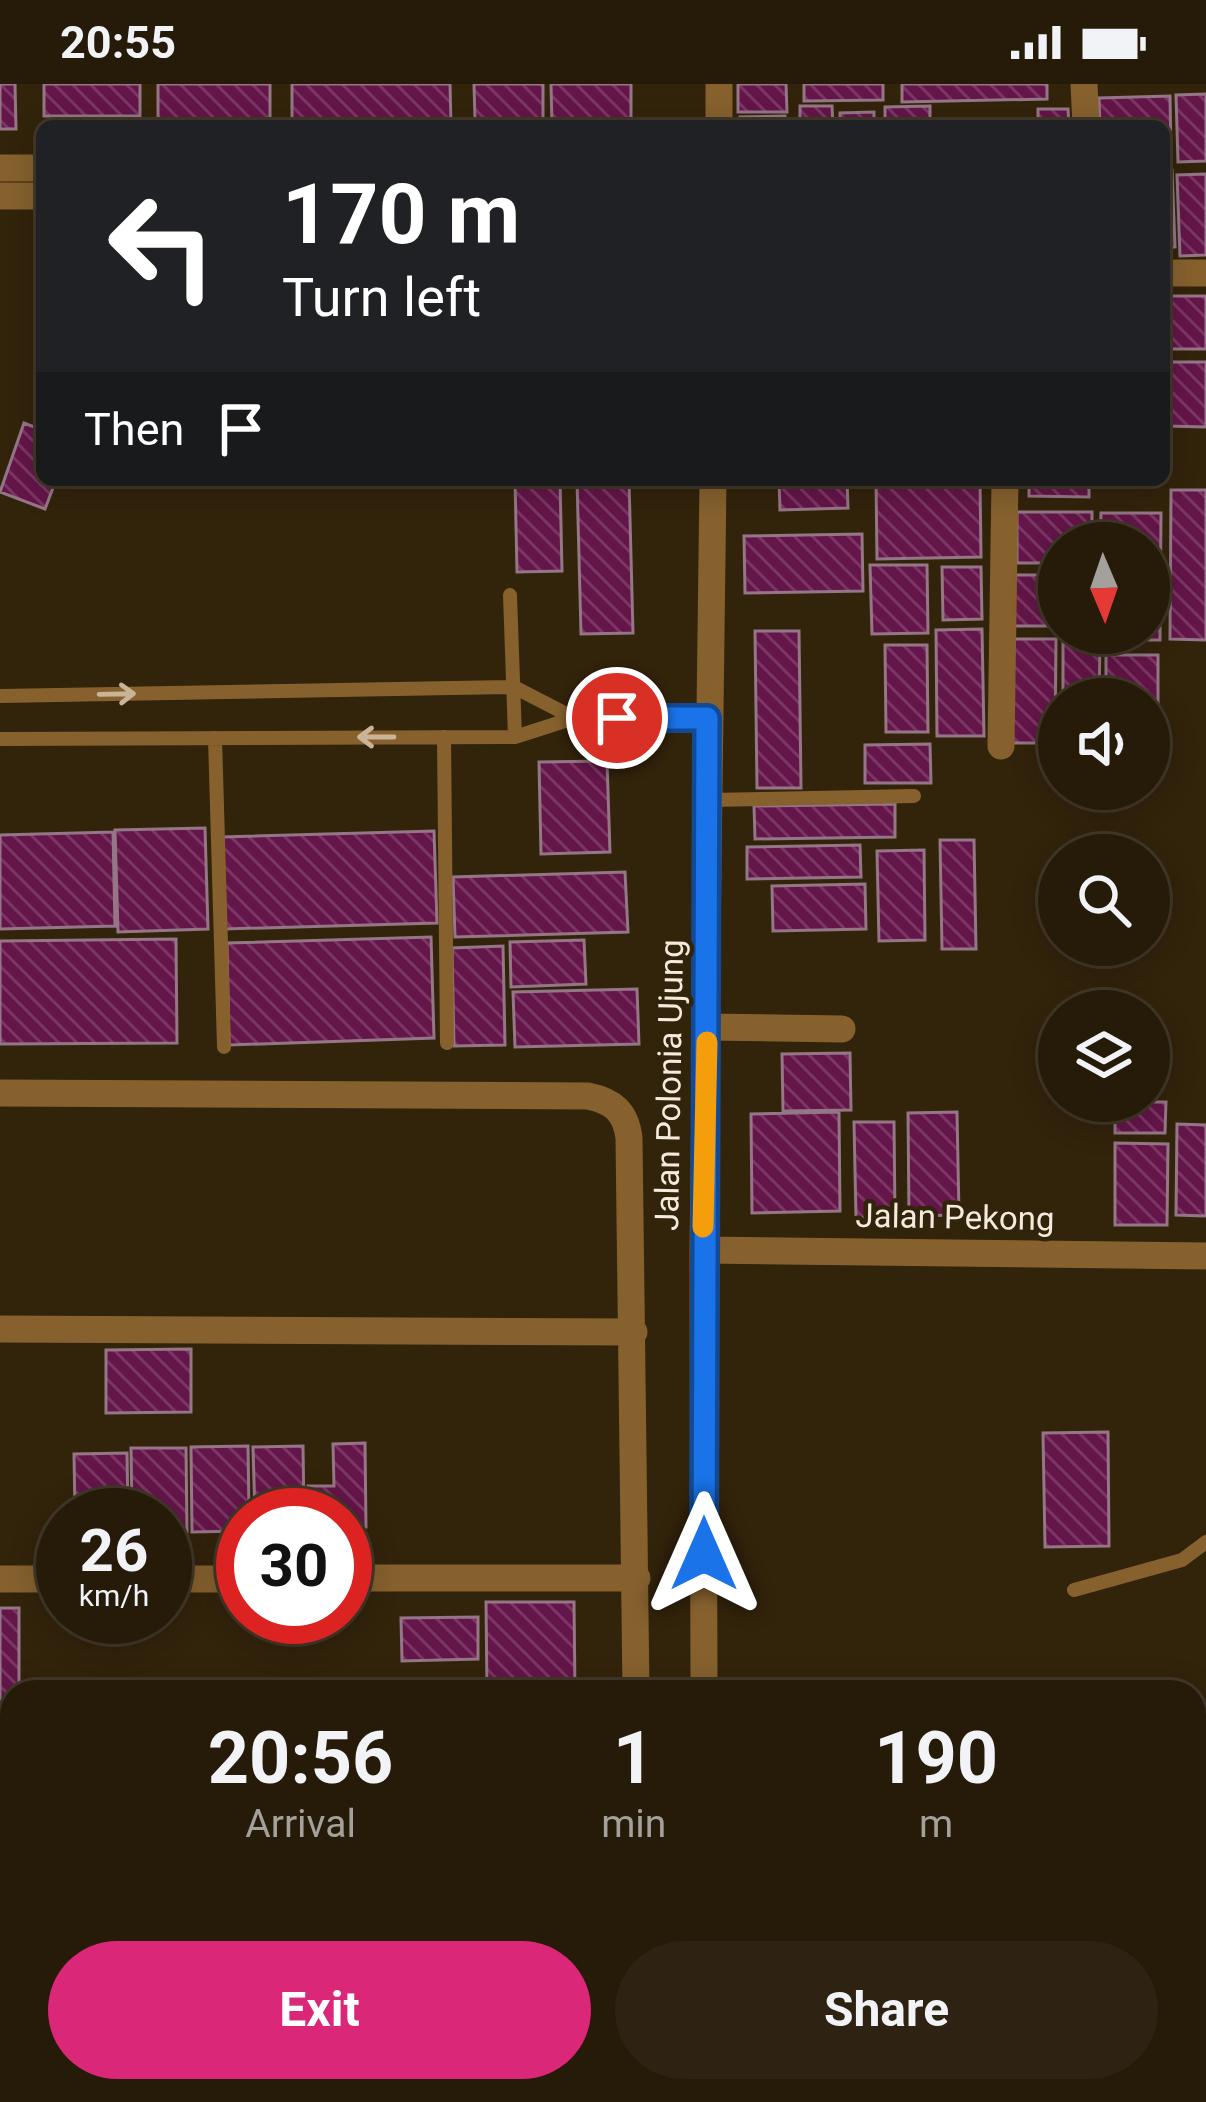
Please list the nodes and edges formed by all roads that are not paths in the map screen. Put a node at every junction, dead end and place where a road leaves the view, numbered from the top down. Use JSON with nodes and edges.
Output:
{"nodes":[{"id":1,"x":719,"y":84,"type":"edge"},
{"id":2,"x":1084,"y":84,"type":"edge"},
{"id":3,"x":719,"y":120,"type":"edge"},
{"id":4,"x":1086,"y":120,"type":"edge"},
{"id":5,"x":0,"y":168,"type":"edge"},
{"id":6,"x":36,"y":168,"type":"edge"},
{"id":7,"x":0,"y":196,"type":"edge"},
{"id":8,"x":36,"y":196,"type":"edge"},
{"id":9,"x":1206,"y":273,"type":"edge"},
{"id":10,"x":1170,"y":274,"type":"edge"},
{"id":11,"x":713,"y":486,"type":"edge"},
{"id":12,"x":1005,"y":486,"type":"edge"},
{"id":13,"x":510,"y":595,"type":"dead end"},
{"id":14,"x":514,"y":686,"type":"junction"},
{"id":15,"x":0,"y":696,"type":"edge"},
{"id":16,"x":574,"y":718,"type":"junction"},
{"id":17,"x":707,"y":718,"type":"junction"},
{"id":18,"x":214,"y":737,"type":"junction"},
{"id":19,"x":444,"y":737,"type":"junction"},
{"id":20,"x":515,"y":737,"type":"junction"},
{"id":21,"x":0,"y":739,"type":"edge"},
{"id":22,"x":1001,"y":746,"type":"dead end"},
{"id":23,"x":914,"y":796,"type":"dead end"},
{"id":24,"x":709,"y":800,"type":"junction"},
{"id":25,"x":707,"y":1027,"type":"junction"},
{"id":26,"x":842,"y":1028,"type":"dead end"},
{"id":27,"x":447,"y":1043,"type":"dead end"},
{"id":28,"x":224,"y":1047,"type":"dead end"},
{"id":29,"x":0,"y":1093,"type":"edge"},
{"id":30,"x":703,"y":1250,"type":"junction"},
{"id":31,"x":1206,"y":1256,"type":"edge"},
{"id":32,"x":0,"y":1329,"type":"edge"},
{"id":33,"x":634,"y":1333,"type":"junction"},
{"id":34,"x":1206,"y":1542,"type":"edge"},
{"id":35,"x":372,"y":1578,"type":"edge"},
{"id":36,"x":637,"y":1578,"type":"junction"},
{"id":37,"x":0,"y":1579,"type":"edge"},
{"id":38,"x":36,"y":1579,"type":"edge"},
{"id":39,"x":1074,"y":1590,"type":"dead end"},
{"id":40,"x":636,"y":1680,"type":"edge"},
{"id":41,"x":704,"y":1680,"type":"edge"}],
"edges":[{"from":1,"to":3,"type":"street"},
{"from":2,"to":4,"type":"street"},
{"from":5,"to":6,"type":"street"},
{"from":7,"to":8,"type":"street"},
{"from":9,"to":10,"type":"street"},
{"from":11,"to":17,"type":"street","name":"Jalan Polonia Ujung"},
{"from":12,"to":22,"type":"street"},
{"from":13,"to":14,"type":"lane"},
{"from":15,"to":14,"type":"lane","one_way":true},
{"from":14,"to":16,"type":"lane"},
{"from":14,"to":20,"type":"lane"},
{"from":16,"to":17,"type":"lane"},
{"from":16,"to":20,"type":"lane"},
{"from":17,"to":24,"type":"street","name":"Jalan Polonia Ujung"},
{"from":19,"to":18,"type":"lane","one_way":true},
{"from":18,"to":21,"type":"lane"},
{"from":18,"to":28,"type":"lane"},
{"from":19,"to":20,"type":"lane"},
{"from":19,"to":27,"type":"lane"},
{"from":23,"to":24,"type":"lane"},
{"from":24,"to":25,"type":"street","name":"Jalan Polonia Ujung"},
{"from":25,"to":26,"type":"street"},
{"from":25,"to":30,"type":"street","name":"Jalan Polonia Ujung"},
{"from":29,"to":33,"type":"street"},
{"from":30,"to":31,"type":"street","name":"Jalan Pekong"},
{"from":30,"to":41,"type":"street","name":"Jalan Polonia Ujung"},
{"from":32,"to":33,"type":"street"},
{"from":33,"to":36,"type":"street"},
{"from":34,"to":39,"type":"lane"},
{"from":35,"to":36,"type":"street"},
{"from":36,"to":40,"type":"street"},
{"from":37,"to":38,"type":"street"}]}
